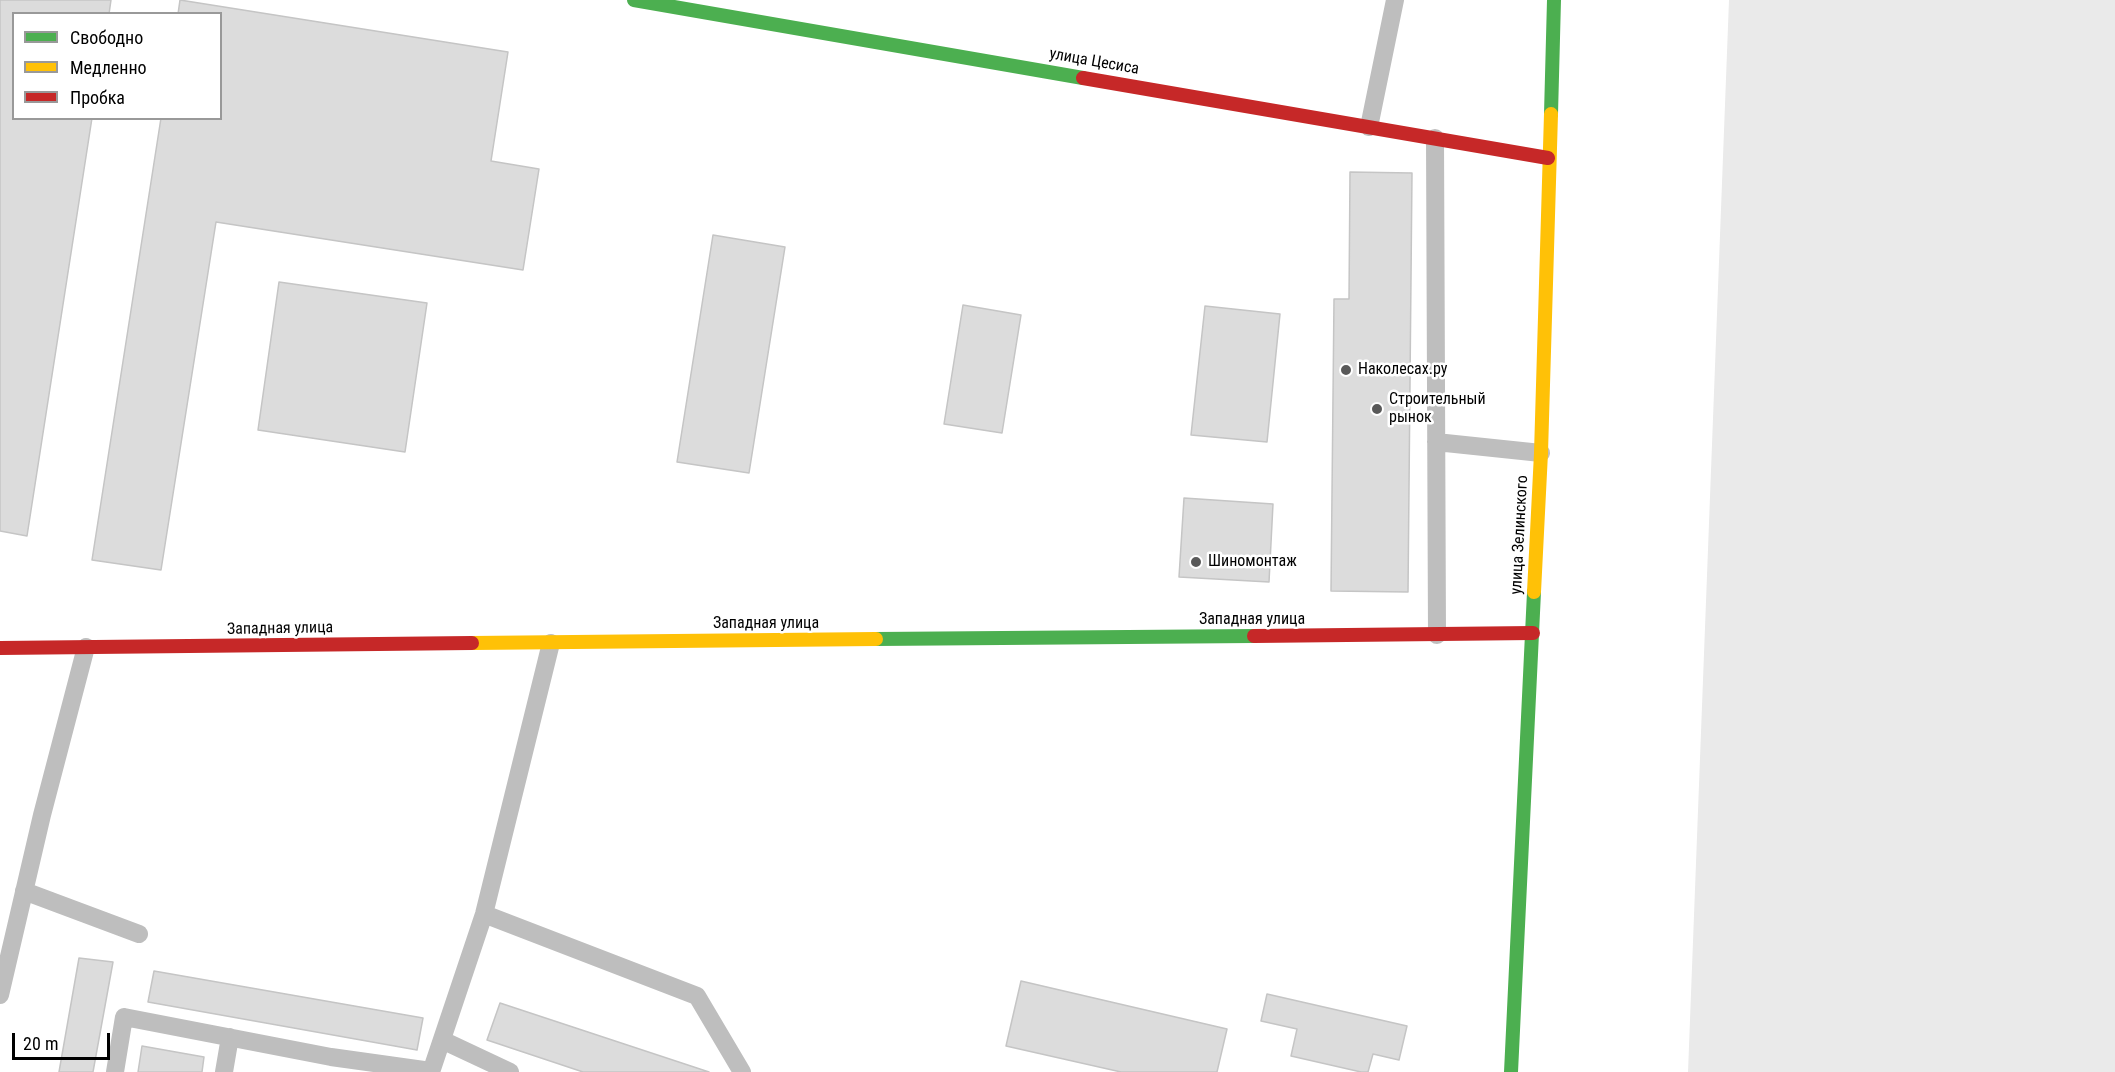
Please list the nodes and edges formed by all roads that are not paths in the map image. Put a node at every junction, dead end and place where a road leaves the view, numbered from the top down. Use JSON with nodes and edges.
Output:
{"nodes":[{"id":1,"x":634,"y":0,"type":"edge"},
{"id":2,"x":1395,"y":0,"type":"edge"},
{"id":3,"x":1554,"y":0,"type":"edge"},
{"id":4,"x":1369,"y":126,"type":"junction"},
{"id":5,"x":1435,"y":138,"type":"junction"},
{"id":6,"x":1548,"y":158,"type":"junction"},
{"id":7,"x":1436,"y":442,"type":"junction"},
{"id":8,"x":1540,"y":453,"type":"junction"},
{"id":9,"x":1533,"y":633,"type":"junction"},
{"id":10,"x":1437,"y":635,"type":"junction"},
{"id":11,"x":551,"y":643,"type":"junction"},
{"id":12,"x":86,"y":647,"type":"junction"},
{"id":13,"x":0,"y":648,"type":"edge"},
{"id":14,"x":24,"y":891,"type":"junction"},
{"id":15,"x":484,"y":914,"type":"junction"},
{"id":16,"x":8,"y":924,"type":"edge"},
{"id":17,"x":139,"y":934,"type":"dead end"},
{"id":18,"x":0,"y":995,"type":"edge"},
{"id":19,"x":230,"y":1036,"type":"junction"},
{"id":20,"x":442,"y":1040,"type":"junction"},
{"id":21,"x":329,"y":1065,"type":"edge"},
{"id":22,"x":431,"y":1071,"type":"edge"},
{"id":23,"x":115,"y":1072,"type":"edge"},
{"id":24,"x":224,"y":1072,"type":"edge"},
{"id":25,"x":510,"y":1072,"type":"edge"},
{"id":26,"x":742,"y":1072,"type":"edge"},
{"id":27,"x":1511,"y":1072,"type":"edge"}],
"edges":[{"from":1,"to":4,"type":"street","name":"улица Цесиса"},
{"from":2,"to":4,"type":"lane"},
{"from":3,"to":6,"type":"street","name":"улица Зелинского"},
{"from":4,"to":5,"type":"street","name":"улица Цесиса"},
{"from":5,"to":6,"type":"street","name":"улица Цесиса"},
{"from":5,"to":7,"type":"lane"},
{"from":6,"to":8,"type":"street","name":"улица Зелинского"},
{"from":7,"to":8,"type":"lane"},
{"from":7,"to":10,"type":"lane"},
{"from":8,"to":9,"type":"street","name":"улица Зелинского"},
{"from":9,"to":10,"type":"street","name":"Западная улица"},
{"from":9,"to":27,"type":"street","name":"улица Зелинского"},
{"from":10,"to":11,"type":"street","name":"Западная улица"},
{"from":11,"to":12,"type":"street","name":"Западная улица"},
{"from":11,"to":15,"type":"lane"},
{"from":12,"to":13,"type":"street","name":"Западная улица"},
{"from":12,"to":14,"type":"lane"},
{"from":14,"to":16,"type":"lane"},
{"from":14,"to":17,"type":"lane"},
{"from":15,"to":20,"type":"lane"},
{"from":15,"to":26,"type":"lane"},
{"from":16,"to":18,"type":"lane"},
{"from":19,"to":21,"type":"lane"},
{"from":19,"to":23,"type":"lane"},
{"from":19,"to":24,"type":"lane"},
{"from":20,"to":22,"type":"lane"},
{"from":20,"to":25,"type":"lane"},
{"from":21,"to":22,"type":"lane"}]}
